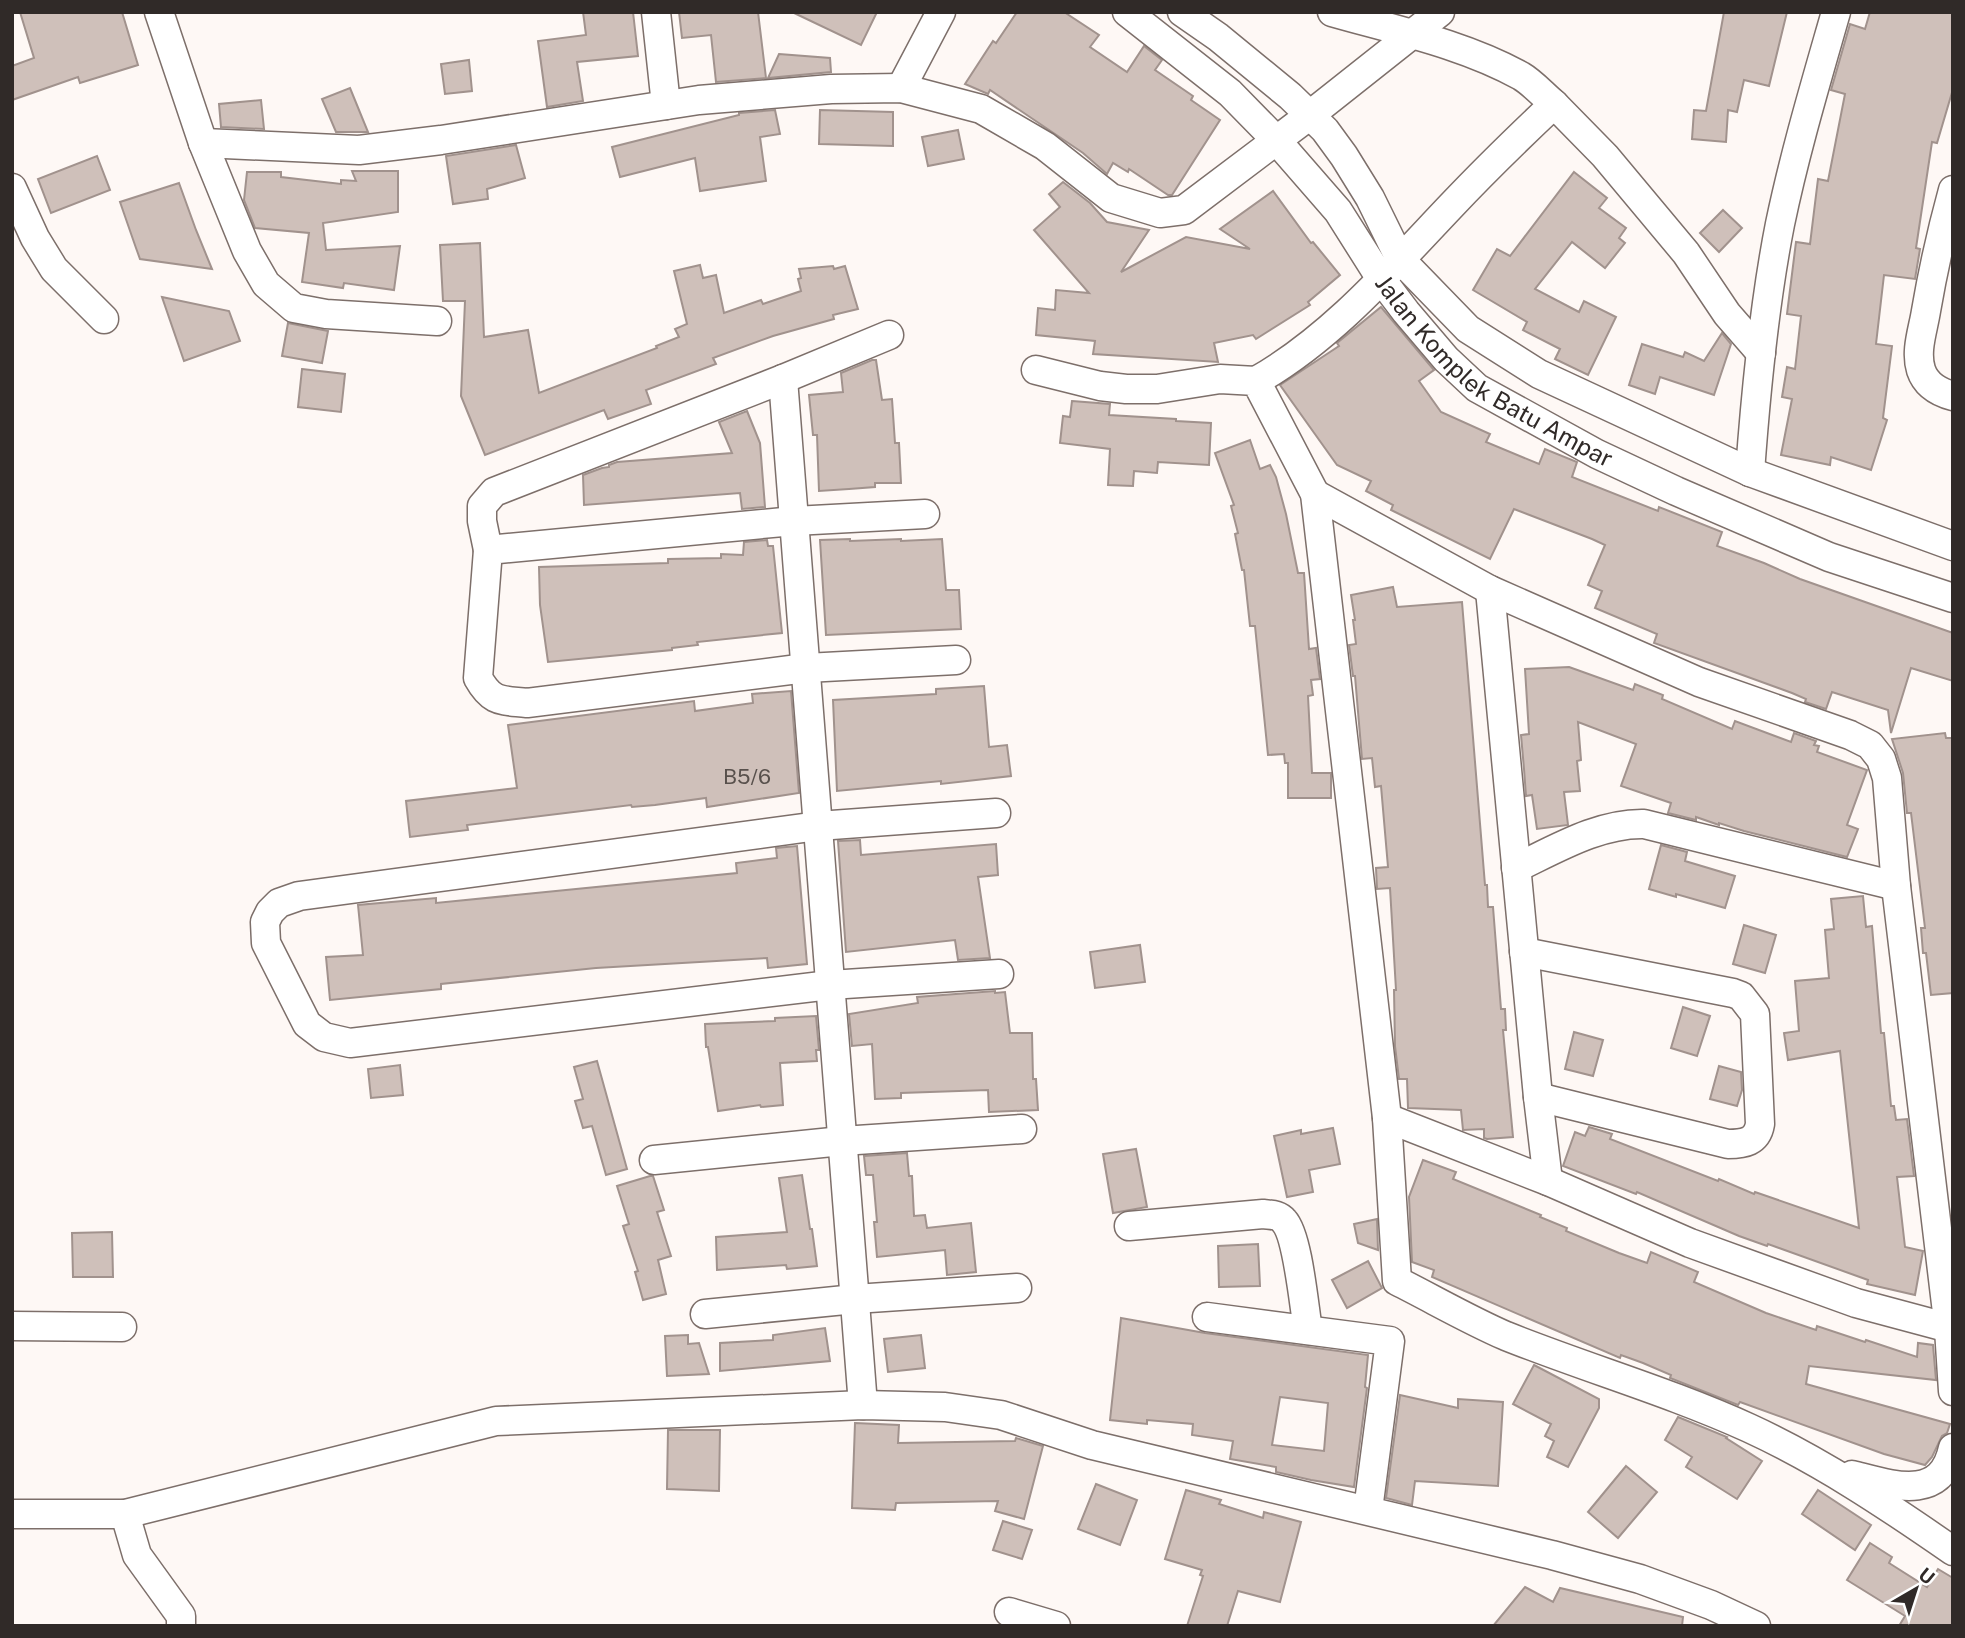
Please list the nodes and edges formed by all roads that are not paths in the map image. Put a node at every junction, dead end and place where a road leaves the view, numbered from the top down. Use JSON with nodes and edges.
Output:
{"nodes":[{"id":1,"x":159,"y":12,"type":"edge"},
{"id":2,"x":656,"y":12,"type":"edge"},
{"id":3,"x":941,"y":12,"type":"edge"},
{"id":4,"x":1127,"y":12,"type":"edge"},
{"id":5,"x":1182,"y":12,"type":"edge"},
{"id":6,"x":1332,"y":12,"type":"edge"},
{"id":7,"x":1440,"y":12,"type":"edge"},
{"id":8,"x":1836,"y":12,"type":"edge"},
{"id":9,"x":1413,"y":35,"type":"junction"},
{"id":10,"x":901,"y":88,"type":"junction"},
{"id":11,"x":1554,"y":104,"type":"junction"},
{"id":12,"x":666,"y":105,"type":"junction"},
{"id":13,"x":1310,"y":116,"type":"junction"},
{"id":14,"x":1277,"y":141,"type":"junction"},
{"id":15,"x":203,"y":143,"type":"junction"},
{"id":16,"x":12,"y":188,"type":"edge"},
{"id":17,"x":1953,"y":190,"type":"edge"},
{"id":18,"x":1391,"y":269,"type":"junction"},
{"id":19,"x":104,"y":319,"type":"dead end"},
{"id":20,"x":437,"y":321,"type":"dead end"},
{"id":21,"x":889,"y":335,"type":"dead end"},
{"id":22,"x":1761,"y":353,"type":"junction"},
{"id":23,"x":1036,"y":370,"type":"dead end"},
{"id":24,"x":783,"y":379,"type":"junction"},
{"id":25,"x":1256,"y":381,"type":"junction"},
{"id":26,"x":1953,"y":396,"type":"edge"},
{"id":27,"x":1750,"y":472,"type":"junction"},
{"id":28,"x":1315,"y":494,"type":"junction"},
{"id":29,"x":925,"y":514,"type":"dead end"},
{"id":30,"x":794,"y":521,"type":"junction"},
{"id":31,"x":1953,"y":545,"type":"edge"},
{"id":32,"x":488,"y":550,"type":"junction"},
{"id":33,"x":1490,"y":590,"type":"junction"},
{"id":34,"x":1953,"y":598,"type":"edge"},
{"id":35,"x":956,"y":660,"type":"dead end"},
{"id":36,"x":806,"y":668,"type":"junction"},
{"id":37,"x":996,"y":813,"type":"dead end"},
{"id":38,"x":818,"y":826,"type":"junction"},
{"id":39,"x":1516,"y":868,"type":"junction"},
{"id":40,"x":1896,"y":886,"type":"junction"},
{"id":41,"x":1524,"y":952,"type":"junction"},
{"id":42,"x":999,"y":974,"type":"dead end"},
{"id":43,"x":830,"y":985,"type":"junction"},
{"id":44,"x":1538,"y":1097,"type":"junction"},
{"id":45,"x":1387,"y":1118,"type":"junction"},
{"id":46,"x":1022,"y":1129,"type":"dead end"},
{"id":47,"x":842,"y":1141,"type":"junction"},
{"id":48,"x":654,"y":1160,"type":"dead end"},
{"id":49,"x":1548,"y":1181,"type":"junction"},
{"id":50,"x":1129,"y":1226,"type":"dead end"},
{"id":51,"x":1017,"y":1289,"type":"dead end"},
{"id":52,"x":855,"y":1299,"type":"junction"},
{"id":53,"x":705,"y":1314,"type":"dead end"},
{"id":54,"x":1206,"y":1317,"type":"dead end"},
{"id":55,"x":12,"y":1326,"type":"edge"},
{"id":56,"x":122,"y":1327,"type":"dead end"},
{"id":57,"x":1951,"y":1329,"type":"edge"},
{"id":58,"x":1308,"y":1330,"type":"junction"},
{"id":59,"x":1953,"y":1391,"type":"edge"},
{"id":60,"x":863,"y":1405,"type":"junction"},
{"id":61,"x":1953,"y":1448,"type":"edge"},
{"id":62,"x":1822,"y":1467,"type":"junction"},
{"id":63,"x":1368,"y":1510,"type":"junction"},
{"id":64,"x":12,"y":1514,"type":"edge"},
{"id":65,"x":125,"y":1514,"type":"junction"},
{"id":66,"x":1953,"y":1551,"type":"edge"},
{"id":67,"x":1009,"y":1612,"type":"dead end"},
{"id":68,"x":181,"y":1626,"type":"edge"},
{"id":69,"x":1056,"y":1626,"type":"edge"},
{"id":70,"x":1756,"y":1626,"type":"edge"}],
"edges":[{"from":1,"to":15,"type":"street"},
{"from":2,"to":12,"type":"street"},
{"from":3,"to":10,"type":"street"},
{"from":4,"to":14,"type":"street","name":"Jalan Komplek Batu Ampar"},
{"from":5,"to":13,"type":"street","name":"Jalan Komplek Batu Ampar"},
{"from":6,"to":9,"type":"street"},
{"from":7,"to":9,"type":"street"},
{"from":8,"to":22,"type":"street"},
{"from":9,"to":11,"type":"street"},
{"from":9,"to":13,"type":"street"},
{"from":10,"to":12,"type":"street"},
{"from":10,"to":14,"type":"street"},
{"from":11,"to":18,"type":"street"},
{"from":11,"to":22,"type":"street"},
{"from":12,"to":15,"type":"street"},
{"from":13,"to":14,"type":"street"},
{"from":13,"to":18,"type":"street","name":"Jalan Komplek Batu Ampar"},
{"from":14,"to":18,"type":"street","name":"Jalan Komplek Batu Ampar"},
{"from":15,"to":20,"type":"street"},
{"from":16,"to":19,"type":"street"},
{"from":17,"to":26,"type":"street"},
{"from":18,"to":25,"type":"street"},
{"from":18,"to":27,"type":"street","name":"Jalan Komplek Batu Ampar"},
{"from":18,"to":34,"type":"street","name":"Jalan Komplek Batu Ampar"},
{"from":21,"to":24,"type":"street"},
{"from":22,"to":27,"type":"street"},
{"from":23,"to":25,"type":"street"},
{"from":24,"to":30,"type":"street"},
{"from":24,"to":32,"type":"street"},
{"from":25,"to":28,"type":"street"},
{"from":27,"to":31,"type":"street","name":"Jalan Komplek Batu Ampar"},
{"from":28,"to":33,"type":"street"},
{"from":28,"to":45,"type":"street"},
{"from":29,"to":30,"type":"street"},
{"from":30,"to":32,"type":"street"},
{"from":30,"to":36,"type":"street"},
{"from":32,"to":36,"type":"street"},
{"from":33,"to":39,"type":"street"},
{"from":33,"to":40,"type":"street"},
{"from":35,"to":36,"type":"street"},
{"from":36,"to":38,"type":"street"},
{"from":37,"to":38,"type":"street"},
{"from":38,"to":43,"type":"street"},
{"from":38,"to":43,"type":"street"},
{"from":39,"to":40,"type":"street"},
{"from":39,"to":41,"type":"street"},
{"from":40,"to":57,"type":"street"},
{"from":41,"to":44,"type":"street"},
{"from":41,"to":44,"type":"street"},
{"from":42,"to":43,"type":"street"},
{"from":43,"to":47,"type":"street"},
{"from":44,"to":49,"type":"street"},
{"from":45,"to":49,"type":"street"},
{"from":45,"to":62,"type":"street"},
{"from":46,"to":47,"type":"street"},
{"from":47,"to":48,"type":"street"},
{"from":47,"to":52,"type":"street"},
{"from":49,"to":57,"type":"street"},
{"from":50,"to":58,"type":"street"},
{"from":51,"to":52,"type":"street"},
{"from":52,"to":53,"type":"street"},
{"from":52,"to":60,"type":"street"},
{"from":54,"to":58,"type":"street"},
{"from":55,"to":56,"type":"street"},
{"from":57,"to":59,"type":"street"},
{"from":58,"to":63,"type":"street"},
{"from":60,"to":63,"type":"street"},
{"from":60,"to":65,"type":"street"},
{"from":61,"to":62,"type":"street"},
{"from":62,"to":66,"type":"street"},
{"from":63,"to":70,"type":"street"},
{"from":64,"to":65,"type":"street"},
{"from":65,"to":68,"type":"street"},
{"from":67,"to":69,"type":"street"}]}
